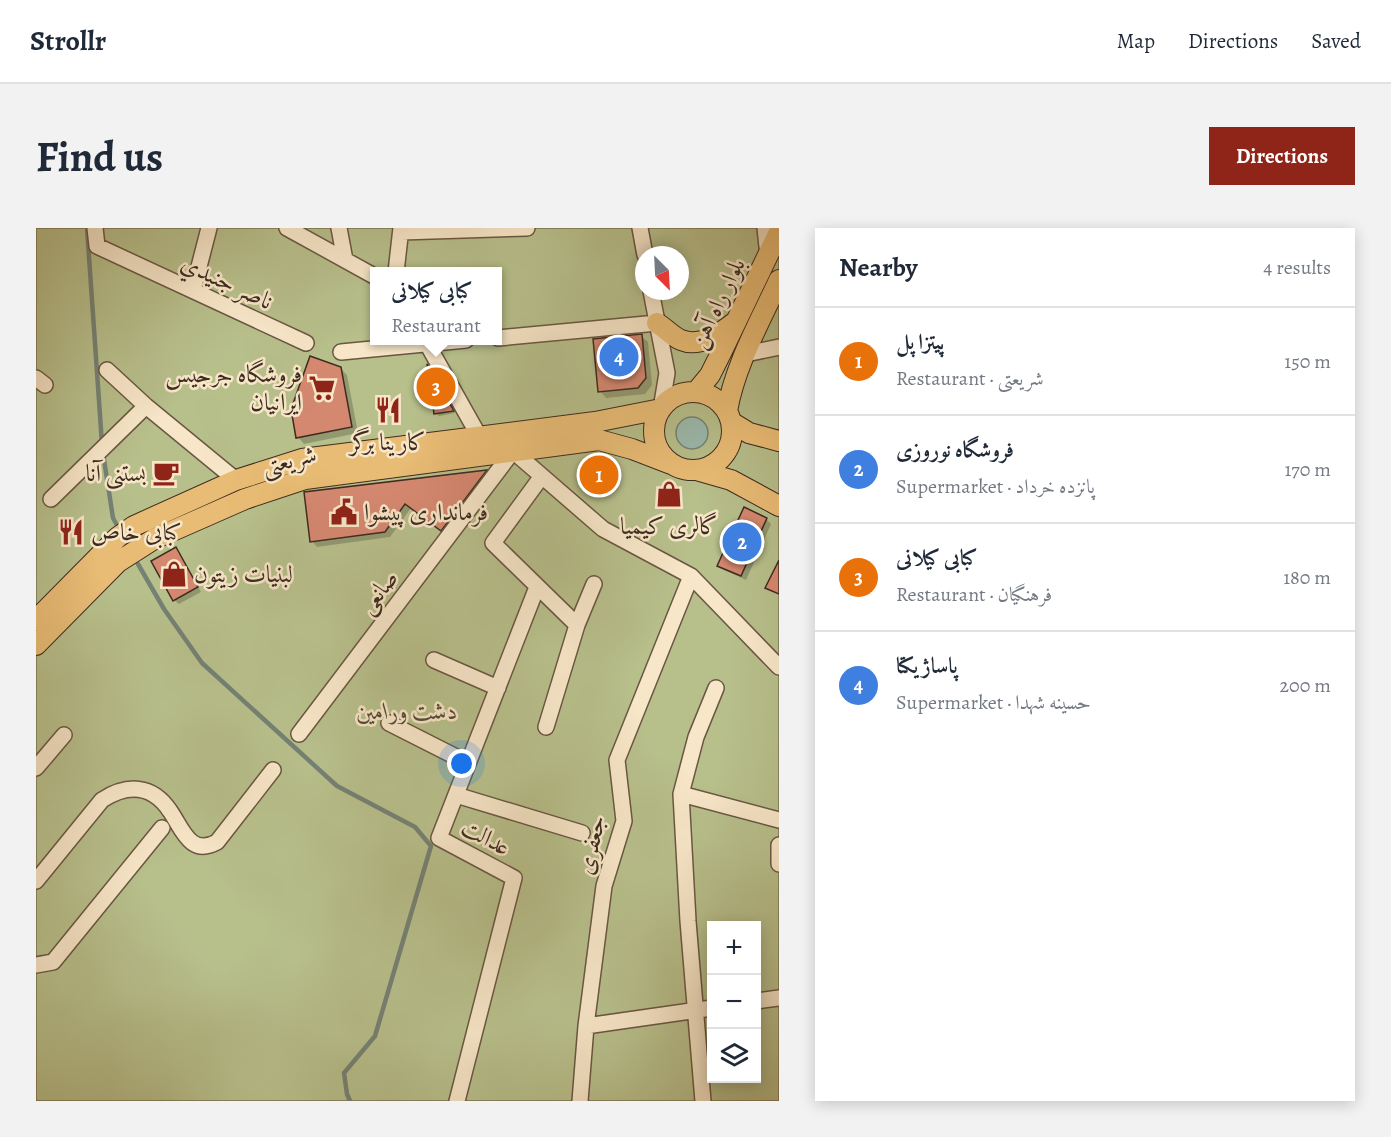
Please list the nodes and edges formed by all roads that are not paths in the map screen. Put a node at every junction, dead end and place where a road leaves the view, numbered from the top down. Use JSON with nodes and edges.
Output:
{"nodes":[{"id":1,"x":95,"y":228,"type":"edge"},
{"id":2,"x":209,"y":228,"type":"edge"},
{"id":3,"x":287,"y":228,"type":"edge"},
{"id":4,"x":339,"y":228,"type":"edge"},
{"id":5,"x":527,"y":228,"type":"edge"},
{"id":6,"x":640,"y":228,"type":"edge"},
{"id":7,"x":765,"y":228,"type":"edge"},
{"id":8,"x":401,"y":230,"type":"edge"},
{"id":9,"x":779,"y":232,"type":"edge"},
{"id":10,"x":643,"y":246,"type":"edge"},
{"id":11,"x":768,"y":256,"type":"junction"},
{"id":12,"x":345,"y":260,"type":"junction"},
{"id":13,"x":397,"y":267,"type":"edge"},
{"id":14,"x":370,"y":273,"type":"edge"},
{"id":15,"x":779,"y":280,"type":"edge"},
{"id":16,"x":194,"y":290,"type":"junction"},
{"id":17,"x":653,"y":300,"type":"edge"},
{"id":18,"x":737,"y":321,"type":"junction"},
{"id":19,"x":657,"y":323,"type":"junction"},
{"id":20,"x":502,"y":338,"type":"edge"},
{"id":21,"x":306,"y":343,"type":"dead end"},
{"id":22,"x":400,"y":345,"type":"edge"},
{"id":23,"x":428,"y":345,"type":"edge"},
{"id":24,"x":779,"y":347,"type":"edge"},
{"id":25,"x":341,"y":352,"type":"dead end"},
{"id":26,"x":746,"y":354,"type":"junction"},
{"id":27,"x":107,"y":370,"type":"dead end"},
{"id":28,"x":696,"y":392,"type":"junction"},
{"id":29,"x":146,"y":406,"type":"junction"},
{"id":30,"x":661,"y":409,"type":"junction"},
{"id":31,"x":729,"y":416,"type":"junction"},
{"id":32,"x":479,"y":436,"type":"junction"},
{"id":33,"x":779,"y":441,"type":"edge"},
{"id":34,"x":513,"y":451,"type":"junction"},
{"id":35,"x":671,"y":464,"type":"junction"},
{"id":36,"x":696,"y":470,"type":"junction"},
{"id":37,"x":542,"y":476,"type":"junction"},
{"id":38,"x":236,"y":480,"type":"junction"},
{"id":39,"x":51,"y":499,"type":"dead end"},
{"id":40,"x":779,"y":506,"type":"edge"},
{"id":41,"x":691,"y":576,"type":"junction"},
{"id":42,"x":594,"y":584,"type":"dead end"},
{"id":43,"x":537,"y":587,"type":"junction"},
{"id":44,"x":36,"y":620,"type":"edge"},
{"id":45,"x":577,"y":625,"type":"junction"},
{"id":46,"x":36,"y":645,"type":"edge"},
{"id":47,"x":434,"y":660,"type":"dead end"},
{"id":48,"x":779,"y":667,"type":"edge"},
{"id":49,"x":498,"y":688,"type":"junction"},
{"id":50,"x":716,"y":688,"type":"dead end"},
{"id":51,"x":389,"y":723,"type":"dead end"},
{"id":52,"x":546,"y":727,"type":"dead end"},
{"id":53,"x":64,"y":735,"type":"dead end"},
{"id":54,"x":299,"y":735,"type":"dead end"},
{"id":55,"x":468,"y":763,"type":"junction"},
{"id":56,"x":36,"y":768,"type":"edge"},
{"id":57,"x":273,"y":770,"type":"dead end"},
{"id":58,"x":681,"y":794,"type":"junction"},
{"id":59,"x":456,"y":795,"type":"junction"},
{"id":60,"x":779,"y":820,"type":"edge"},
{"id":61,"x":162,"y":828,"type":"dead end"},
{"id":62,"x":582,"y":833,"type":"dead end"},
{"id":63,"x":779,"y":845,"type":"edge"},
{"id":64,"x":779,"y":864,"type":"edge"},
{"id":65,"x":36,"y":881,"type":"edge"},
{"id":66,"x":36,"y":965,"type":"edge"},
{"id":67,"x":779,"y":998,"type":"edge"},
{"id":68,"x":761,"y":1000,"type":"edge"},
{"id":69,"x":707,"y":1008,"type":"edge"},
{"id":70,"x":694,"y":1010,"type":"junction"},
{"id":71,"x":586,"y":1026,"type":"junction"},
{"id":72,"x":457,"y":1101,"type":"edge"},
{"id":73,"x":580,"y":1101,"type":"edge"},
{"id":74,"x":703,"y":1101,"type":"edge"}],
"edges":[{"from":1,"to":16,"type":"street","name":"ناصر جنيدي"},
{"from":2,"to":16,"type":"street"},
{"from":3,"to":12,"type":"street"},
{"from":4,"to":12,"type":"street"},
{"from":5,"to":8,"type":"street"},
{"from":6,"to":10,"type":"street"},
{"from":7,"to":11,"type":"street"},
{"from":8,"to":13,"type":"street"},
{"from":9,"to":11,"type":"main road","name":"بلوار راه آهن"},
{"from":11,"to":18,"type":"main road","name":"بلوار راه آهن"},
{"from":12,"to":14,"type":"street"},
{"from":15,"to":26,"type":"main road","name":"بلوار راه آهن"},
{"from":16,"to":21,"type":"street","name":"ناصر جنيدي"},
{"from":17,"to":19,"type":"street"},
{"from":18,"to":19,"type":"main road"},
{"from":18,"to":28,"type":"main road","name":"بلوار راه آهن"},
{"from":19,"to":20,"type":"street"},
{"from":19,"to":30,"type":"street"},
{"from":22,"to":25,"type":"street"},
{"from":23,"to":32,"type":"street"},
{"from":24,"to":26,"type":"street"},
{"from":26,"to":31,"type":"main road","name":"بلوار راه آهن"},
{"from":27,"to":29,"type":"street"},
{"from":28,"to":30,"type":"main road"},
{"from":28,"to":31,"type":"main road"},
{"from":29,"to":38,"type":"street"},
{"from":29,"to":39,"type":"street"},
{"from":30,"to":32,"type":"main road","name":"شریعتی"},
{"from":30,"to":35,"type":"main road"},
{"from":31,"to":33,"type":"main road"},
{"from":31,"to":36,"type":"main road"},
{"from":32,"to":38,"type":"main road","name":"شریعتی"},
{"from":34,"to":35,"type":"main road","name":"شریعتی"},
{"from":34,"to":37,"type":"street"},
{"from":34,"to":46,"type":"main road","name":"شریعتی"},
{"from":34,"to":54,"type":"street","name":"صانعی"},
{"from":35,"to":36,"type":"main road"},
{"from":36,"to":40,"type":"main road"},
{"from":37,"to":41,"type":"street"},
{"from":37,"to":43,"type":"street"},
{"from":38,"to":44,"type":"main road","name":"شریعتی"},
{"from":41,"to":48,"type":"street"},
{"from":41,"to":71,"type":"street","name":"جعفری"},
{"from":42,"to":45,"type":"street"},
{"from":43,"to":45,"type":"street"},
{"from":43,"to":49,"type":"street","name":"عدالت"},
{"from":45,"to":52,"type":"street"},
{"from":47,"to":49,"type":"street"},
{"from":49,"to":55,"type":"street","name":"عدالت"},
{"from":50,"to":58,"type":"street"},
{"from":51,"to":55,"type":"street"},
{"from":53,"to":56,"type":"street"},
{"from":55,"to":59,"type":"street","name":"عدالت"},
{"from":57,"to":65,"type":"street"},
{"from":58,"to":60,"type":"street"},
{"from":58,"to":70,"type":"street"},
{"from":59,"to":62,"type":"street"},
{"from":59,"to":72,"type":"street","name":"عدالت"},
{"from":61,"to":66,"type":"street"},
{"from":63,"to":64,"type":"street"},
{"from":67,"to":68,"type":"street"},
{"from":69,"to":70,"type":"street"},
{"from":70,"to":71,"type":"street"},
{"from":70,"to":74,"type":"street"},
{"from":71,"to":73,"type":"street","name":"جعفری"}]}
